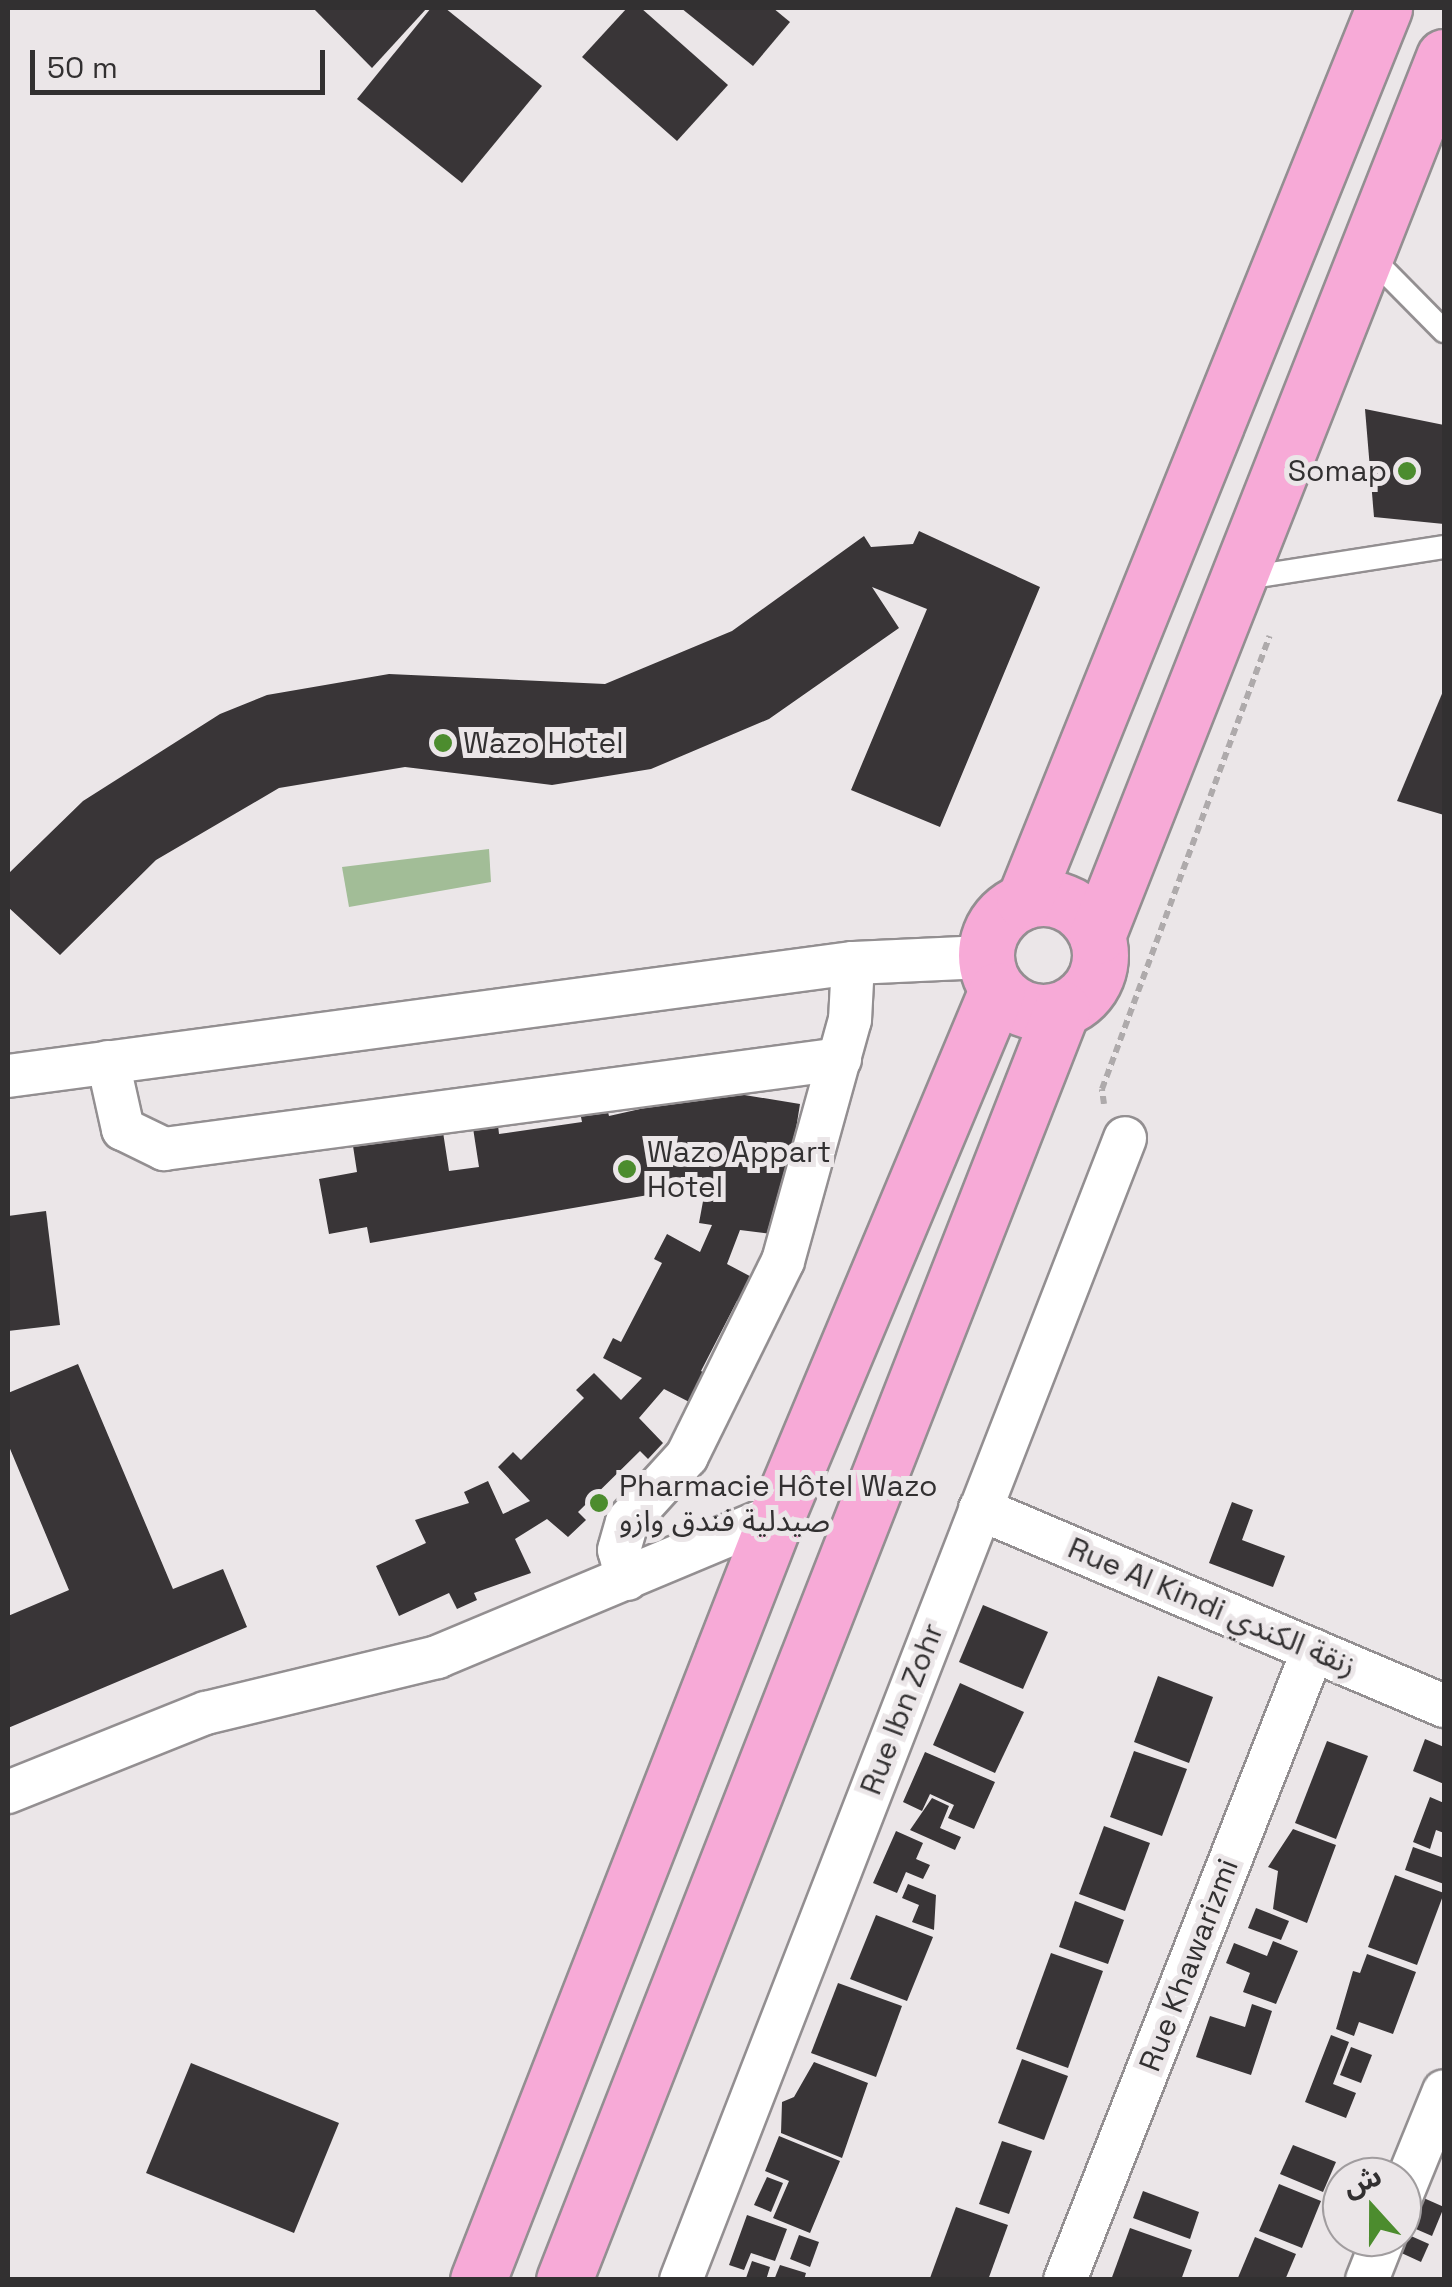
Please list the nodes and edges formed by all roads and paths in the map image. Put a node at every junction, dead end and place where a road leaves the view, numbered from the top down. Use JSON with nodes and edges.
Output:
{"nodes":[{"id":1,"x":1384,"y":8,"type":"edge"},
{"id":2,"x":1444,"y":57,"type":"edge"},
{"id":3,"x":1366,"y":252,"type":"junction"},
{"id":4,"x":1444,"y":331,"type":"edge"},
{"id":5,"x":1444,"y":548,"type":"edge"},
{"id":6,"x":1294,"y":569,"type":"junction"},
{"id":7,"x":1237,"y":579,"type":"junction"},
{"id":8,"x":1024,"y":901,"type":"junction"},
{"id":9,"x":1097,"y":936,"type":"junction"},
{"id":10,"x":853,"y":962,"type":"junction"},
{"id":11,"x":991,"y":973,"type":"junction"},
{"id":12,"x":1062,"y":1009,"type":"junction"},
{"id":13,"x":840,"y":1059,"type":"junction"},
{"id":14,"x":108,"y":1062,"type":"junction"},
{"id":15,"x":8,"y":1076,"type":"edge"},
{"id":16,"x":1124,"y":1138,"type":"joint"},
{"id":17,"x":980,"y":1509,"type":"junction"},
{"id":18,"x":777,"y":1515,"type":"junction"},
{"id":19,"x":628,"y":1579,"type":"junction"},
{"id":20,"x":1313,"y":1650,"type":"junction"},
{"id":21,"x":1444,"y":1706,"type":"edge"},
{"id":22,"x":8,"y":1792,"type":"edge"},
{"id":23,"x":1444,"y":2091,"type":"edge"},
{"id":24,"x":1417,"y":2157,"type":"edge"},
{"id":25,"x":478,"y":2280,"type":"edge"},
{"id":26,"x":564,"y":2280,"type":"edge"},
{"id":27,"x":681,"y":2280,"type":"edge"},
{"id":28,"x":1065,"y":2280,"type":"edge"}],
"edges":[{"from":1,"to":8,"type":"main road"},
{"from":2,"to":3,"type":"main road"},
{"from":3,"to":4,"type":"lane"},
{"from":3,"to":7,"type":"main road"},
{"from":5,"to":6,"type":"lane"},
{"from":6,"to":7,"type":"lane"},
{"from":6,"to":16,"type":"path"},
{"from":7,"to":9,"type":"main road"},
{"from":8,"to":9,"type":"main road"},
{"from":8,"to":11,"type":"main road"},
{"from":9,"to":12,"type":"main road"},
{"from":10,"to":11,"type":"street"},
{"from":10,"to":13,"type":"street"},
{"from":10,"to":14,"type":"street"},
{"from":11,"to":12,"type":"main road"},
{"from":11,"to":18,"type":"main road"},
{"from":12,"to":26,"type":"main road"},
{"from":13,"to":14,"type":"street"},
{"from":13,"to":19,"type":"street"},
{"from":14,"to":15,"type":"street"},
{"from":16,"to":17,"type":"street","name":"Rue Ibn Zohr"},
{"from":17,"to":20,"type":"street","name":"Rue Al Kindi زنقة الكندي"},
{"from":17,"to":27,"type":"street","name":"Rue Ibn Zohr"},
{"from":18,"to":19,"type":"street"},
{"from":18,"to":25,"type":"main road"},
{"from":19,"to":22,"type":"street"},
{"from":20,"to":21,"type":"street","name":"Rue Al Kindi زنقة الكندي"},
{"from":20,"to":28,"type":"street","name":"Rue Khawarizmi"},
{"from":23,"to":24,"type":"street"}]}
